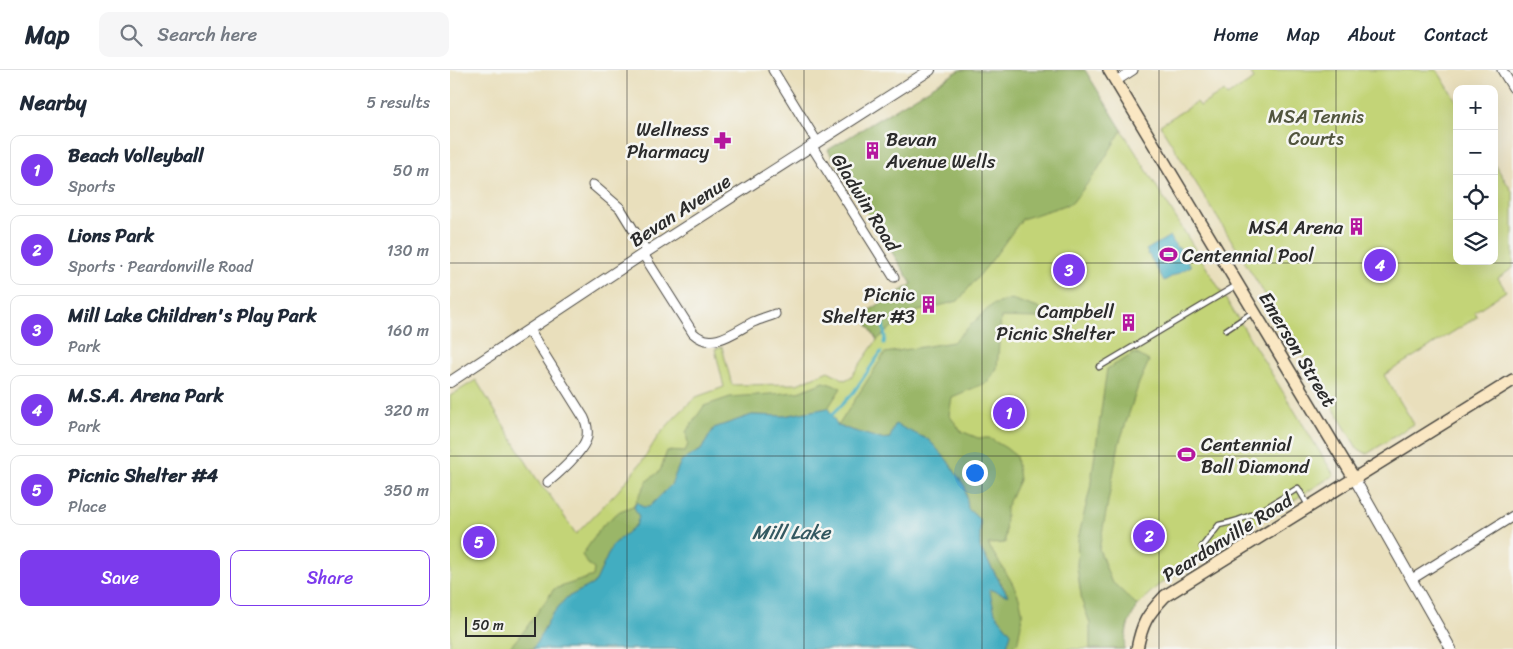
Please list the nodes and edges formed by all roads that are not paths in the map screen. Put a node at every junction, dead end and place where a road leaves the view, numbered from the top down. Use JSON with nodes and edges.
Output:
{"nodes":[{"id":1,"x":773,"y":70,"type":"edge"},
{"id":2,"x":930,"y":70,"type":"edge"},
{"id":3,"x":1109,"y":70,"type":"edge"},
{"id":4,"x":1132,"y":70,"type":"edge"},
{"id":5,"x":1502,"y":70,"type":"edge"},
{"id":6,"x":1116,"y":81,"type":"junction"},
{"id":7,"x":1513,"y":88,"type":"edge"},
{"id":8,"x":814,"y":144,"type":"junction"},
{"id":9,"x":593,"y":185,"type":"dead end"},
{"id":10,"x":645,"y":253,"type":"junction"},
{"id":11,"x":894,"y":277,"type":"dead end"},
{"id":12,"x":1238,"y":284,"type":"junction"},
{"id":13,"x":1254,"y":312,"type":"junction"},
{"id":14,"x":775,"y":314,"type":"dead end"},
{"id":15,"x":529,"y":330,"type":"junction"},
{"id":16,"x":1226,"y":330,"type":"dead end"},
{"id":17,"x":1099,"y":366,"type":"dead end"},
{"id":18,"x":1513,"y":380,"type":"edge"},
{"id":19,"x":450,"y":382,"type":"edge"},
{"id":20,"x":1354,"y":478,"type":"junction"},
{"id":21,"x":548,"y":482,"type":"dead end"},
{"id":22,"x":1309,"y":506,"type":"junction"},
{"id":23,"x":1513,"y":516,"type":"edge"},
{"id":24,"x":1202,"y":547,"type":"dead end"},
{"id":25,"x":1412,"y":579,"type":"junction"},
{"id":26,"x":1137,"y":649,"type":"edge"},
{"id":27,"x":1452,"y":649,"type":"edge"}],
"edges":[{"from":1,"to":8,"type":"street","name":"Gladwin Road"},
{"from":2,"to":8,"type":"street","name":"Bevan Avenue"},
{"from":3,"to":6,"type":"main road","name":"Emerson Street"},
{"from":4,"to":6,"type":"street"},
{"from":5,"to":7,"type":"street"},
{"from":6,"to":12,"type":"main road","name":"Emerson Street"},
{"from":8,"to":10,"type":"street","name":"Bevan Avenue"},
{"from":8,"to":11,"type":"street","name":"Gladwin Road"},
{"from":9,"to":10,"type":"street"},
{"from":10,"to":14,"type":"street"},
{"from":10,"to":15,"type":"street","name":"Bevan Avenue"},
{"from":12,"to":13,"type":"main road","name":"Emerson Street"},
{"from":12,"to":17,"type":"lane"},
{"from":13,"to":16,"type":"lane"},
{"from":13,"to":20,"type":"main road","name":"Emerson Street"},
{"from":15,"to":19,"type":"street","name":"Bevan Avenue"},
{"from":15,"to":21,"type":"street"},
{"from":18,"to":20,"type":"main road","name":"Peardonville Road"},
{"from":20,"to":22,"type":"main road","name":"Peardonville Road"},
{"from":20,"to":25,"type":"street","name":"Emerson Street"},
{"from":22,"to":24,"type":"lane"},
{"from":22,"to":26,"type":"main road","name":"Peardonville Road"},
{"from":23,"to":25,"type":"street"},
{"from":25,"to":27,"type":"street","name":"Emerson Street"}]}
